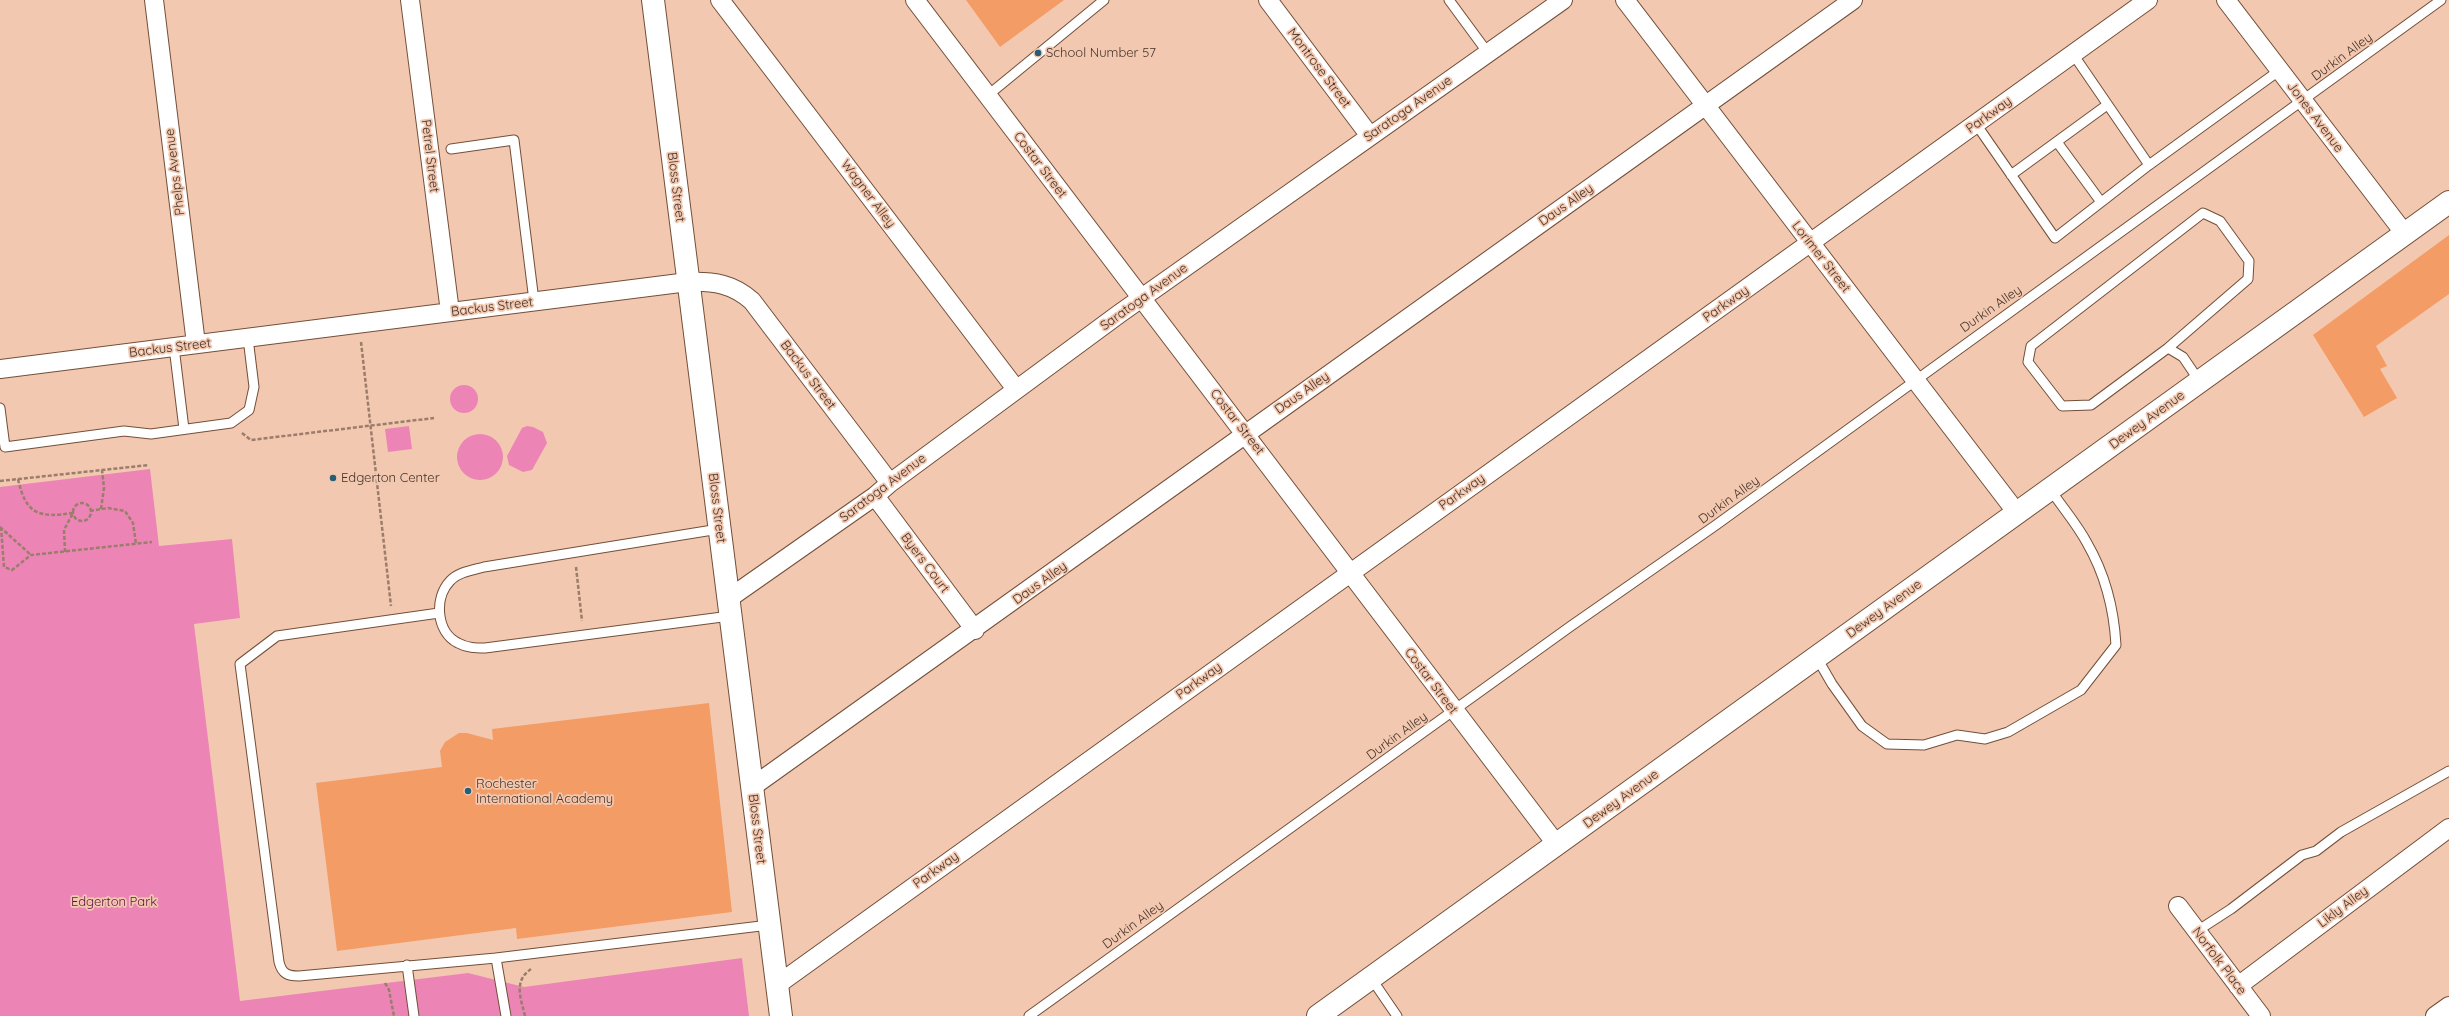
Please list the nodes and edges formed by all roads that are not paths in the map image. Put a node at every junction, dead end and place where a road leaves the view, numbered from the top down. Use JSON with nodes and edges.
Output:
{"nodes":[{"id":1,"x":154,"y":0,"type":"edge"},
{"id":2,"x":410,"y":0,"type":"edge"},
{"id":3,"x":653,"y":0,"type":"edge"},
{"id":4,"x":720,"y":0,"type":"edge"},
{"id":5,"x":915,"y":0,"type":"edge"},
{"id":6,"x":1104,"y":0,"type":"edge"},
{"id":7,"x":1268,"y":0,"type":"edge"},
{"id":8,"x":1449,"y":0,"type":"edge"},
{"id":9,"x":1563,"y":0,"type":"edge"},
{"id":10,"x":1625,"y":0,"type":"edge"},
{"id":11,"x":1853,"y":0,"type":"edge"},
{"id":12,"x":2148,"y":0,"type":"edge"},
{"id":13,"x":2226,"y":0,"type":"edge"},
{"id":14,"x":2441,"y":0,"type":"edge"},
{"id":15,"x":1488,"y":53,"type":"junction"},
{"id":16,"x":2072,"y":54,"type":"junction"},
{"id":17,"x":2280,"y":70,"type":"junction"},
{"id":18,"x":987,"y":96,"type":"junction"},
{"id":19,"x":2303,"y":101,"type":"junction"},
{"id":20,"x":1706,"y":105,"type":"junction"},
{"id":21,"x":2107,"y":105,"type":"junction"},
{"id":22,"x":1976,"y":124,"type":"junction"},
{"id":23,"x":1370,"y":136,"type":"junction"},
{"id":24,"x":2056,"y":142,"type":"junction"},
{"id":25,"x":451,"y":149,"type":"dead end"},
{"id":26,"x":2148,"y":165,"type":"junction"},
{"id":27,"x":2011,"y":175,"type":"junction"},
{"id":28,"x":2101,"y":202,"type":"junction"},
{"id":29,"x":2449,"y":202,"type":"edge"},
{"id":30,"x":2405,"y":234,"type":"junction"},
{"id":31,"x":1811,"y":243,"type":"junction"},
{"id":32,"x":688,"y":282,"type":"junction"},
{"id":33,"x":1141,"y":299,"type":"junction"},
{"id":34,"x":534,"y":301,"type":"junction"},
{"id":35,"x":450,"y":312,"type":"junction"},
{"id":36,"x":248,"y":338,"type":"junction"},
{"id":37,"x":196,"y":344,"type":"junction"},
{"id":38,"x":174,"y":347,"type":"junction"},
{"id":39,"x":2168,"y":348,"type":"junction"},
{"id":40,"x":0,"y":369,"type":"edge"},
{"id":41,"x":1916,"y":380,"type":"junction"},
{"id":42,"x":2200,"y":382,"type":"junction"},
{"id":43,"x":1016,"y":389,"type":"junction"},
{"id":44,"x":0,"y":408,"type":"edge"},
{"id":45,"x":184,"y":429,"type":"junction"},
{"id":46,"x":1246,"y":433,"type":"junction"},
{"id":47,"x":890,"y":483,"type":"junction"},
{"id":48,"x":2050,"y":490,"type":"junction"},
{"id":49,"x":875,"y":496,"type":"junction"},
{"id":50,"x":2017,"y":513,"type":"junction"},
{"id":51,"x":719,"y":529,"type":"junction"},
{"id":52,"x":1350,"y":572,"type":"junction"},
{"id":53,"x":729,"y":608,"type":"junction"},
{"id":54,"x":439,"y":614,"type":"junction"},
{"id":55,"x":975,"y":630,"type":"junction"},
{"id":56,"x":1817,"y":658,"type":"junction"},
{"id":57,"x":1454,"y":711,"type":"junction"},
{"id":58,"x":2449,"y":771,"type":"edge"},
{"id":59,"x":752,"y":787,"type":"junction"},
{"id":60,"x":2449,"y":828,"type":"edge"},
{"id":61,"x":1557,"y":845,"type":"junction"},
{"id":62,"x":2178,"y":906,"type":"dead end"},
{"id":63,"x":769,"y":925,"type":"junction"},
{"id":64,"x":2197,"y":931,"type":"junction"},
{"id":65,"x":496,"y":958,"type":"junction"},
{"id":66,"x":407,"y":964,"type":"junction"},
{"id":67,"x":1371,"y":978,"type":"junction"},
{"id":68,"x":777,"y":985,"type":"junction"},
{"id":69,"x":2238,"y":986,"type":"junction"},
{"id":70,"x":2449,"y":1006,"type":"edge"},
{"id":71,"x":414,"y":1016,"type":"edge"},
{"id":72,"x":506,"y":1016,"type":"edge"},
{"id":73,"x":781,"y":1016,"type":"edge"},
{"id":74,"x":1029,"y":1016,"type":"edge"},
{"id":75,"x":1318,"y":1016,"type":"edge"},
{"id":76,"x":1397,"y":1016,"type":"edge"},
{"id":77,"x":2261,"y":1016,"type":"edge"},
{"id":78,"x":2435,"y":1016,"type":"edge"}],
"edges":[{"from":1,"to":37,"type":"street","name":"Phelps Avenue"},
{"from":2,"to":35,"type":"street","name":"Petrel Street"},
{"from":3,"to":32,"type":"street","name":"Bloss Street"},
{"from":4,"to":43,"type":"street","name":"Wagner Alley"},
{"from":5,"to":18,"type":"street","name":"Costar Street"},
{"from":6,"to":18,"type":"lane"},
{"from":7,"to":23,"type":"street","name":"Montrose Street"},
{"from":8,"to":15,"type":"lane"},
{"from":9,"to":15,"type":"street","name":"Saratoga Avenue"},
{"from":10,"to":20,"type":"street","name":"Lorimer Street"},
{"from":11,"to":20,"type":"street","name":"Daus Alley"},
{"from":12,"to":16,"type":"street","name":"Parkway"},
{"from":13,"to":17,"type":"street","name":"Jones Avenue"},
{"from":14,"to":19,"type":"lane","name":"Durkin Alley"},
{"from":15,"to":23,"type":"street","name":"Saratoga Avenue"},
{"from":16,"to":21,"type":"lane"},
{"from":16,"to":22,"type":"street","name":"Parkway"},
{"from":17,"to":19,"type":"street","name":"Jones Avenue"},
{"from":17,"to":26,"type":"lane"},
{"from":18,"to":33,"type":"street","name":"Costar Street"},
{"from":19,"to":30,"type":"street","name":"Jones Avenue"},
{"from":19,"to":41,"type":"lane","name":"Durkin Alley"},
{"from":20,"to":31,"type":"street","name":"Lorimer Street"},
{"from":20,"to":46,"type":"street","name":"Daus Alley"},
{"from":21,"to":24,"type":"lane"},
{"from":21,"to":26,"type":"lane"},
{"from":22,"to":27,"type":"lane"},
{"from":22,"to":31,"type":"street","name":"Parkway"},
{"from":23,"to":33,"type":"street","name":"Saratoga Avenue"},
{"from":24,"to":27,"type":"lane"},
{"from":24,"to":28,"type":"lane"},
{"from":25,"to":34,"type":"lane"},
{"from":26,"to":28,"type":"lane"},
{"from":27,"to":28,"type":"lane"},
{"from":29,"to":30,"type":"street","name":"Dewey Avenue"},
{"from":30,"to":42,"type":"street","name":"Dewey Avenue"},
{"from":31,"to":41,"type":"street","name":"Lorimer Street"},
{"from":31,"to":52,"type":"street","name":"Parkway"},
{"from":32,"to":34,"type":"street","name":"Backus Street"},
{"from":32,"to":47,"type":"street","name":"Backus Street"},
{"from":32,"to":51,"type":"street","name":"Bloss Street"},
{"from":33,"to":43,"type":"street","name":"Saratoga Avenue"},
{"from":33,"to":46,"type":"street","name":"Costar Street"},
{"from":34,"to":35,"type":"street","name":"Backus Street"},
{"from":35,"to":36,"type":"street","name":"Backus Street"},
{"from":36,"to":37,"type":"street","name":"Backus Street"},
{"from":36,"to":45,"type":"lane"},
{"from":37,"to":38,"type":"street","name":"Backus Street"},
{"from":38,"to":40,"type":"street","name":"Backus Street"},
{"from":38,"to":45,"type":"lane"},
{"from":39,"to":39,"type":"lane"},
{"from":39,"to":42,"type":"lane"},
{"from":41,"to":50,"type":"street","name":"Lorimer Street"},
{"from":41,"to":57,"type":"lane","name":"Durkin Alley"},
{"from":42,"to":48,"type":"street","name":"Dewey Avenue"},
{"from":43,"to":47,"type":"street","name":"Saratoga Avenue"},
{"from":44,"to":45,"type":"lane"},
{"from":46,"to":52,"type":"street","name":"Costar Street"},
{"from":46,"to":55,"type":"street","name":"Daus Alley"},
{"from":47,"to":49,"type":"street","name":"Saratoga Avenue"},
{"from":48,"to":50,"type":"street","name":"Dewey Avenue"},
{"from":48,"to":56,"type":"lane"},
{"from":49,"to":53,"type":"street","name":"Saratoga Avenue"},
{"from":49,"to":55,"type":"street","name":"Byers Court"},
{"from":50,"to":56,"type":"street","name":"Dewey Avenue"},
{"from":51,"to":53,"type":"street","name":"Bloss Street"},
{"from":51,"to":54,"type":"lane"},
{"from":52,"to":57,"type":"street","name":"Costar Street"},
{"from":52,"to":68,"type":"street","name":"Parkway"},
{"from":53,"to":54,"type":"lane"},
{"from":53,"to":59,"type":"street","name":"Bloss Street"},
{"from":54,"to":66,"type":"lane"},
{"from":55,"to":59,"type":"street","name":"Daus Alley"},
{"from":56,"to":61,"type":"street","name":"Dewey Avenue"},
{"from":57,"to":61,"type":"street","name":"Costar Street"},
{"from":57,"to":74,"type":"lane","name":"Durkin Alley"},
{"from":58,"to":64,"type":"lane"},
{"from":59,"to":63,"type":"street","name":"Bloss Street"},
{"from":60,"to":69,"type":"street","name":"Likly Alley"},
{"from":61,"to":67,"type":"street","name":"Dewey Avenue"},
{"from":62,"to":64,"type":"street","name":"Norfolk Place"},
{"from":63,"to":65,"type":"lane"},
{"from":63,"to":68,"type":"street","name":"Bloss Street"},
{"from":64,"to":69,"type":"street","name":"Norfolk Place"},
{"from":65,"to":66,"type":"lane"},
{"from":65,"to":72,"type":"lane"},
{"from":66,"to":71,"type":"lane"},
{"from":67,"to":75,"type":"street","name":"Dewey Avenue"},
{"from":67,"to":76,"type":"lane"},
{"from":68,"to":73,"type":"street","name":"Bloss Street"},
{"from":69,"to":77,"type":"street","name":"Norfolk Place"},
{"from":70,"to":78,"type":"street"}]}
